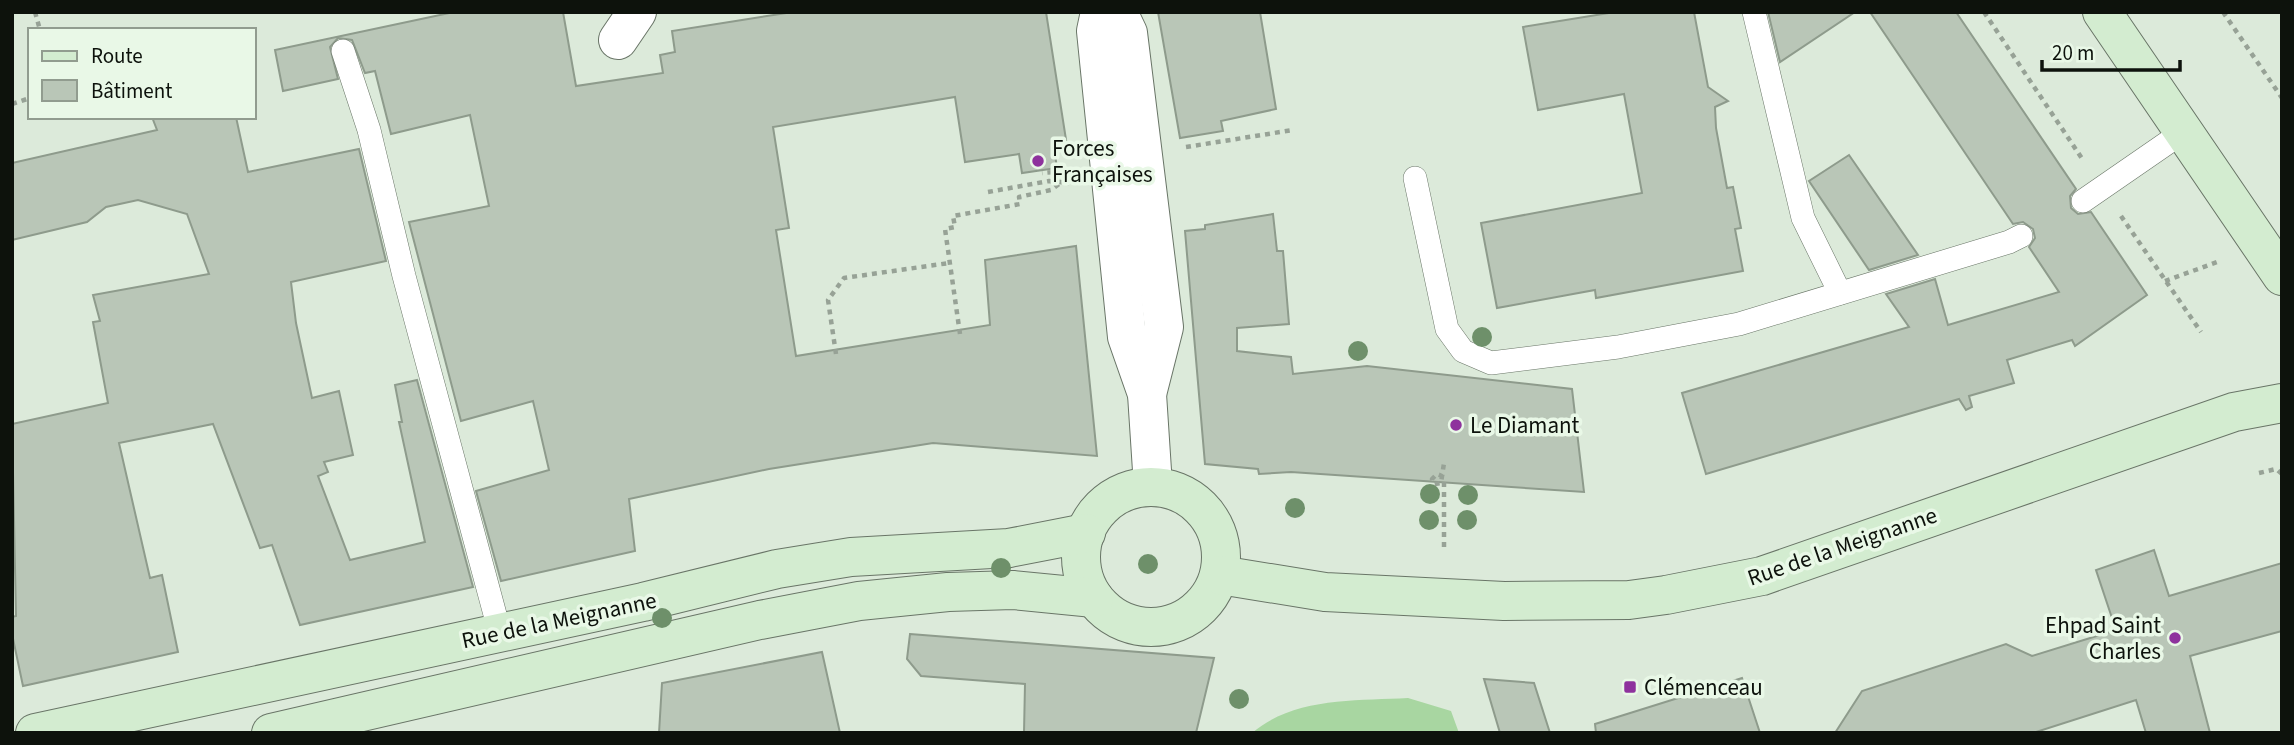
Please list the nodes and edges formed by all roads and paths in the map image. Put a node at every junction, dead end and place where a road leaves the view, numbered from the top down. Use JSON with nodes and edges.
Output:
{"nodes":[{"id":1,"x":1100,"y":12,"type":"edge"},
{"id":2,"x":1118,"y":12,"type":"edge"},
{"id":3,"x":1754,"y":12,"type":"edge"},
{"id":4,"x":2102,"y":12,"type":"edge"},
{"id":5,"x":2223,"y":12,"type":"edge"},
{"id":6,"x":343,"y":51,"type":"dead end"},
{"id":7,"x":2282,"y":98,"type":"edge"},
{"id":8,"x":1293,"y":130,"type":"dead end"},
{"id":9,"x":2183,"y":131,"type":"junction"},
{"id":10,"x":1189,"y":147,"type":"dead end"},
{"id":11,"x":1042,"y":173,"type":"dead end"},
{"id":12,"x":1415,"y":178,"type":"dead end"},
{"id":13,"x":1078,"y":182,"type":"dead end"},
{"id":14,"x":1059,"y":184,"type":"junction"},
{"id":15,"x":988,"y":191,"type":"dead end"},
{"id":16,"x":2083,"y":201,"type":"dead end"},
{"id":17,"x":2021,"y":236,"type":"dead end"},
{"id":18,"x":2271,"y":261,"type":"edge"},
{"id":19,"x":949,"y":262,"type":"junction"},
{"id":20,"x":2165,"y":281,"type":"dead end"},
{"id":21,"x":1840,"y":293,"type":"junction"},
{"id":22,"x":960,"y":334,"type":"dead end"},
{"id":23,"x":836,"y":354,"type":"dead end"},
{"id":24,"x":1147,"y":394,"type":"junction"},
{"id":25,"x":2282,"y":403,"type":"edge"},
{"id":26,"x":1444,"y":463,"type":"dead end"},
{"id":27,"x":2259,"y":473,"type":"dead end"},
{"id":28,"x":2282,"y":474,"type":"edge"},
{"id":29,"x":1153,"y":486,"type":"junction"},
{"id":30,"x":1086,"y":533,"type":"junction"},
{"id":31,"x":1444,"y":547,"type":"dead end"},
{"id":32,"x":1220,"y":575,"type":"junction"},
{"id":33,"x":1094,"y":598,"type":"junction"},
{"id":34,"x":500,"y":633,"type":"junction"},
{"id":35,"x":36,"y":733,"type":"edge"},
{"id":36,"x":271,"y":733,"type":"edge"}],
"edges":[{"from":1,"to":24,"type":"street"},
{"from":2,"to":24,"type":"street"},
{"from":3,"to":21,"type":"lane"},
{"from":4,"to":9,"type":"main road"},
{"from":5,"to":7,"type":"path"},
{"from":6,"to":34,"type":"lane"},
{"from":8,"to":10,"type":"path"},
{"from":9,"to":16,"type":"lane"},
{"from":9,"to":18,"type":"main road"},
{"from":11,"to":14,"type":"path"},
{"from":12,"to":21,"type":"lane"},
{"from":13,"to":14,"type":"path"},
{"from":14,"to":15,"type":"path"},
{"from":14,"to":19,"type":"path"},
{"from":17,"to":21,"type":"lane"},
{"from":18,"to":20,"type":"path"},
{"from":19,"to":22,"type":"path"},
{"from":19,"to":23,"type":"path"},
{"from":24,"to":29,"type":"street"},
{"from":25,"to":32,"type":"main road","name":"Rue de la Meignanne"},
{"from":26,"to":31,"type":"path"},
{"from":27,"to":28,"type":"path"},
{"from":29,"to":30,"type":"main road"},
{"from":29,"to":32,"type":"main road"},
{"from":30,"to":33,"type":"main road"},
{"from":30,"to":34,"type":"main road","name":"Rue de la Meignanne"},
{"from":32,"to":33,"type":"main road"},
{"from":33,"to":36,"type":"main road","name":"Rue de la Meignanne"},
{"from":34,"to":35,"type":"main road","name":"Rue de la Meignanne"}]}
